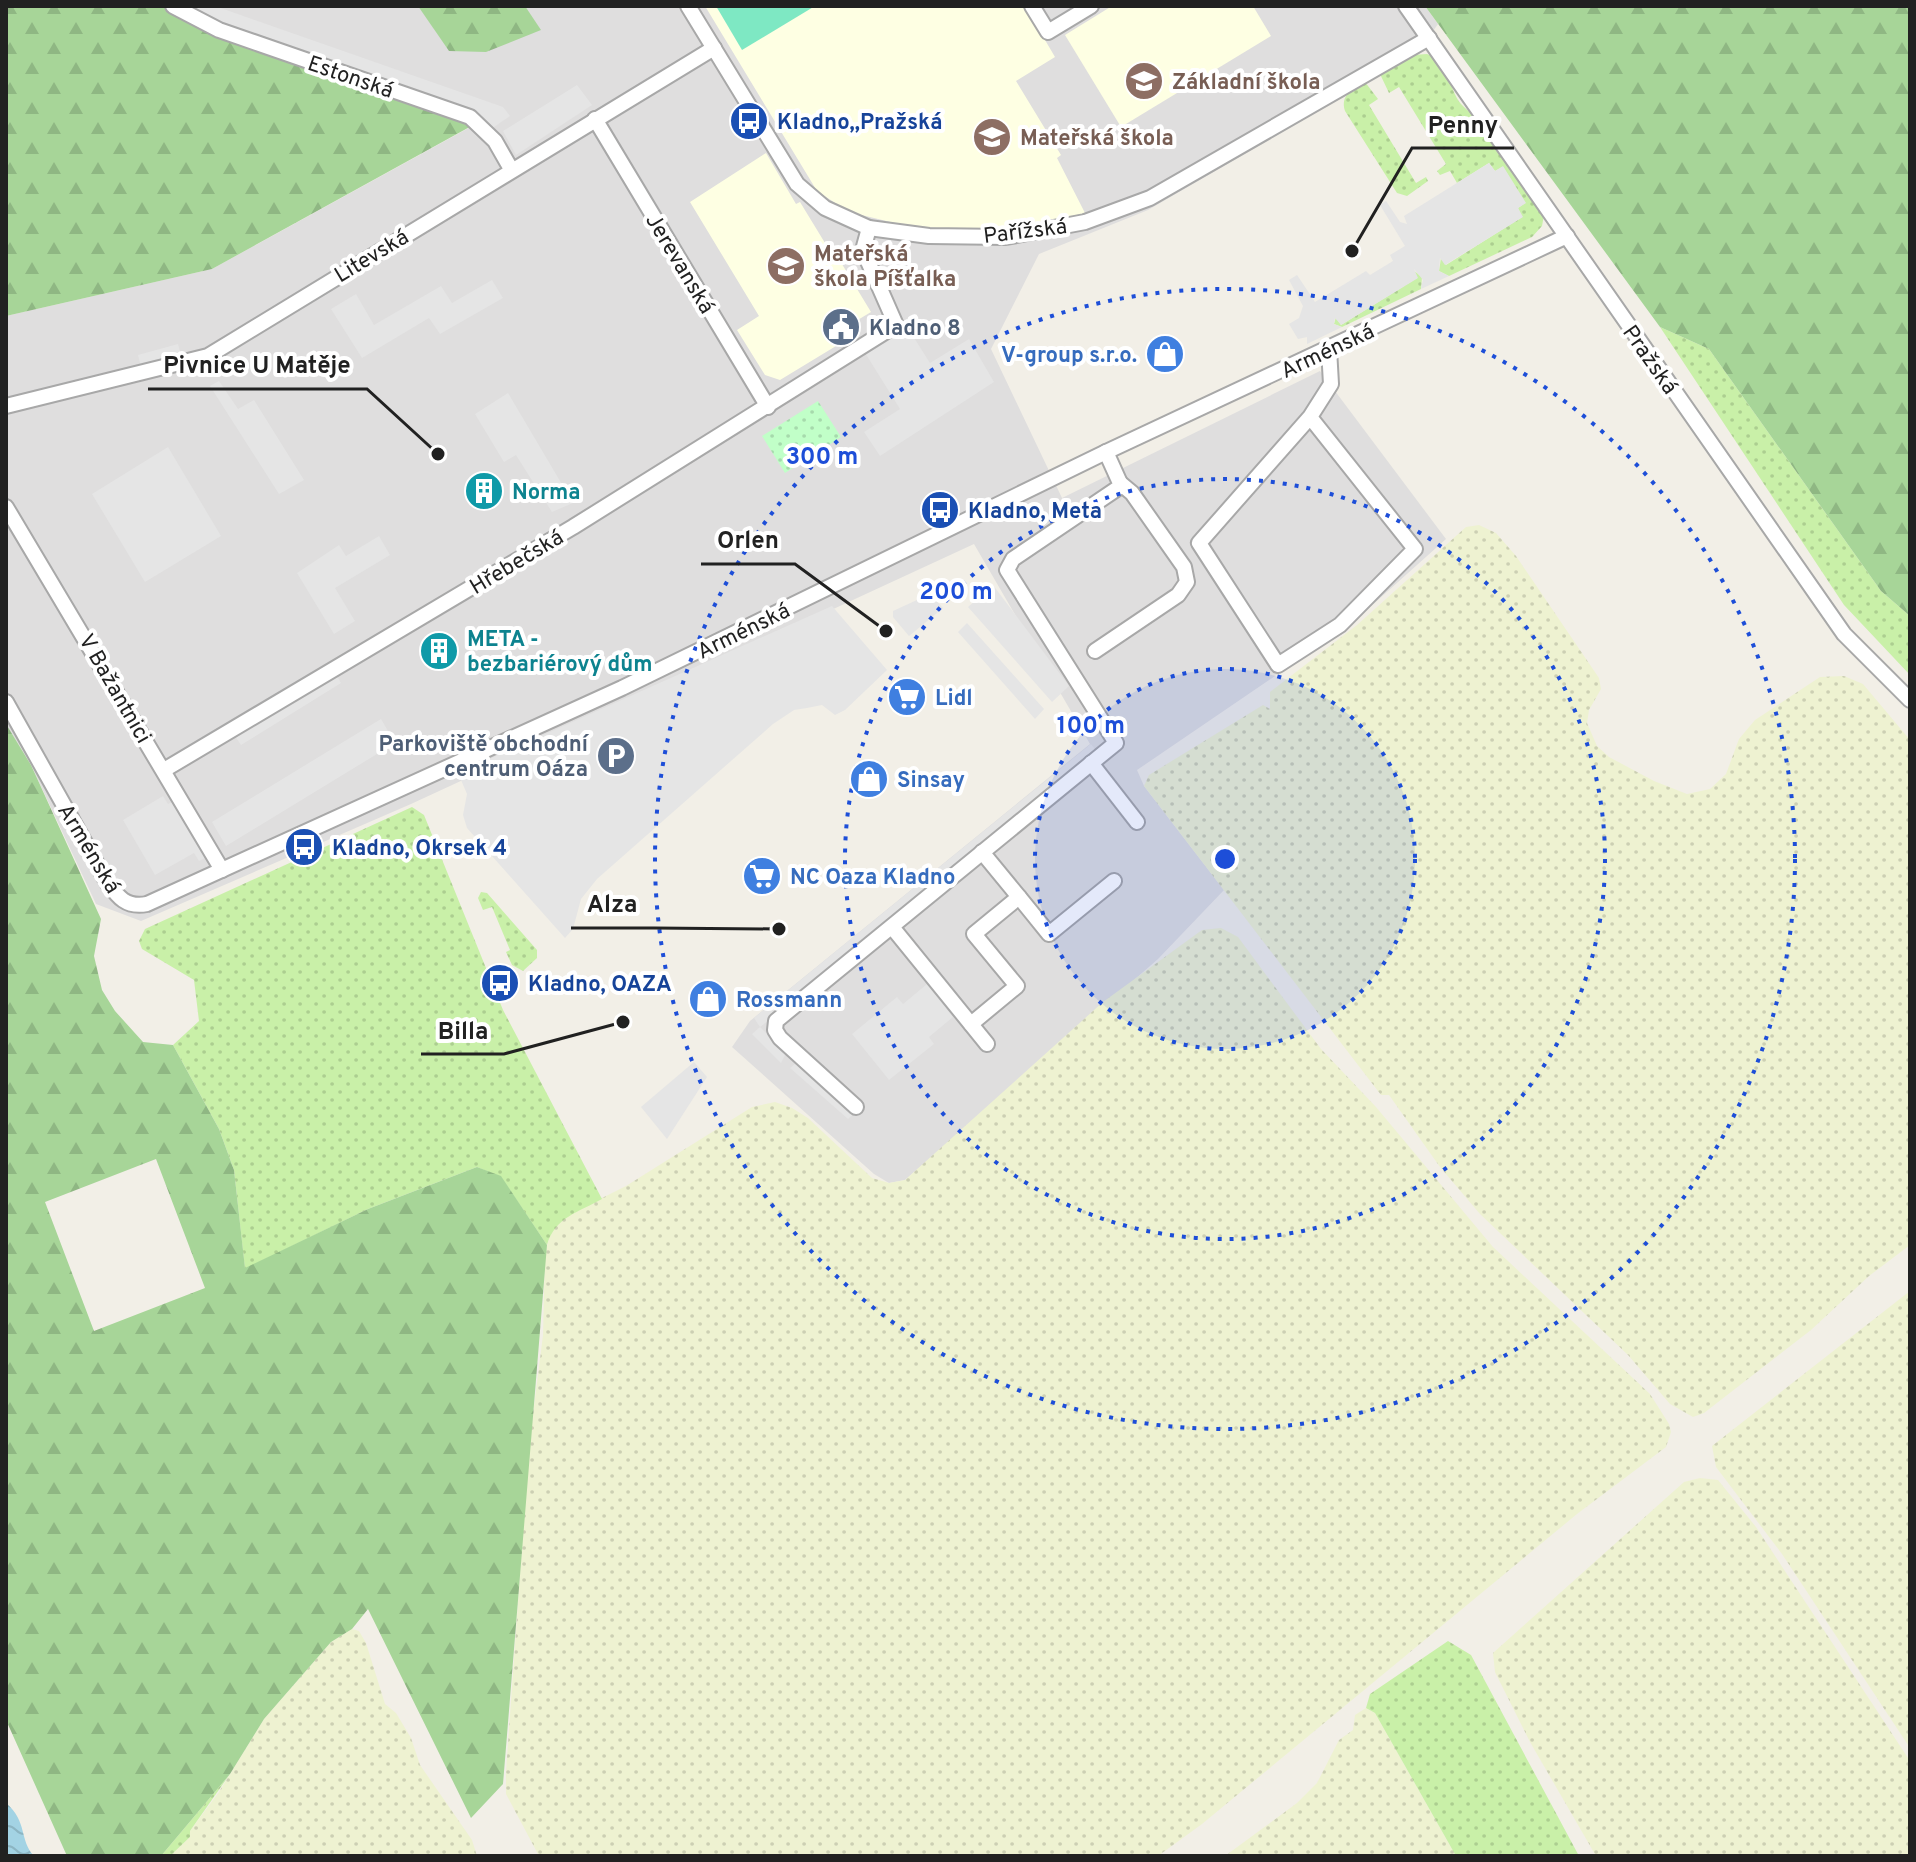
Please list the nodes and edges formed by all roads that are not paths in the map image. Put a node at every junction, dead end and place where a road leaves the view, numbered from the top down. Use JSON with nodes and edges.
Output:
{"nodes":[{"id":1,"x":173,"y":6,"type":"edge"},
{"id":2,"x":688,"y":6,"type":"edge"},
{"id":3,"x":1032,"y":6,"type":"edge"},
{"id":4,"x":1091,"y":6,"type":"edge"},
{"id":5,"x":1406,"y":6,"type":"edge"},
{"id":6,"x":1429,"y":38,"type":"junction"},
{"id":7,"x":714,"y":48,"type":"junction"},
{"id":8,"x":595,"y":119,"type":"junction"},
{"id":9,"x":511,"y":169,"type":"junction"},
{"id":10,"x":869,"y":228,"type":"junction"},
{"id":11,"x":1567,"y":236,"type":"junction"},
{"id":12,"x":1329,"y":349,"type":"junction"},
{"id":13,"x":6,"y":406,"type":"edge"},
{"id":14,"x":768,"y":407,"type":"junction"},
{"id":15,"x":1310,"y":417,"type":"junction"},
{"id":16,"x":1106,"y":452,"type":"junction"},
{"id":17,"x":1120,"y":483,"type":"junction"},
{"id":18,"x":6,"y":507,"type":"edge"},
{"id":19,"x":1095,"y":651,"type":"dead end"},
{"id":20,"x":1910,"y":700,"type":"edge"},
{"id":21,"x":6,"y":702,"type":"edge"},
{"id":22,"x":1091,"y":763,"type":"junction"},
{"id":23,"x":164,"y":770,"type":"junction"},
{"id":24,"x":1137,"y":822,"type":"dead end"},
{"id":25,"x":982,"y":852,"type":"junction"},
{"id":26,"x":222,"y":870,"type":"junction"},
{"id":27,"x":1114,"y":881,"type":"dead end"},
{"id":28,"x":1019,"y":897,"type":"junction"},
{"id":29,"x":892,"y":927,"type":"junction"},
{"id":30,"x":971,"y":1024,"type":"junction"},
{"id":31,"x":987,"y":1044,"type":"dead end"},
{"id":32,"x":856,"y":1107,"type":"dead end"}],
"edges":[{"from":1,"to":9,"type":"street","name":"Estonská"},
{"from":2,"to":7,"type":"street","name":"Pařížská"},
{"from":3,"to":4,"type":"street"},
{"from":5,"to":6,"type":"street","name":"Pražská"},
{"from":6,"to":10,"type":"street","name":"Pařížská"},
{"from":6,"to":11,"type":"street","name":"Pražská"},
{"from":7,"to":8,"type":"street","name":"Litevská"},
{"from":7,"to":10,"type":"street","name":"Pařížská"},
{"from":8,"to":9,"type":"street","name":"Litevská"},
{"from":8,"to":14,"type":"street","name":"Jerevanská"},
{"from":9,"to":13,"type":"street","name":"Litevská"},
{"from":10,"to":14,"type":"street","name":"Hřebečská"},
{"from":11,"to":12,"type":"street","name":"Arménská"},
{"from":11,"to":20,"type":"street","name":"Pražská"},
{"from":12,"to":15,"type":"street"},
{"from":12,"to":16,"type":"street","name":"Arménská"},
{"from":14,"to":23,"type":"street","name":"Hřebečská"},
{"from":15,"to":15,"type":"street"},
{"from":16,"to":17,"type":"street"},
{"from":16,"to":26,"type":"street","name":"Arménská"},
{"from":17,"to":19,"type":"street"},
{"from":17,"to":22,"type":"street"},
{"from":18,"to":23,"type":"street","name":"V Bažantnici"},
{"from":21,"to":26,"type":"street","name":"Arménská"},
{"from":22,"to":24,"type":"street"},
{"from":22,"to":25,"type":"street"},
{"from":23,"to":26,"type":"street","name":"V Bažantnici"},
{"from":25,"to":28,"type":"street"},
{"from":25,"to":29,"type":"street"},
{"from":27,"to":28,"type":"street"},
{"from":28,"to":30,"type":"street"},
{"from":29,"to":30,"type":"street"},
{"from":29,"to":32,"type":"street"},
{"from":30,"to":31,"type":"street"}]}
